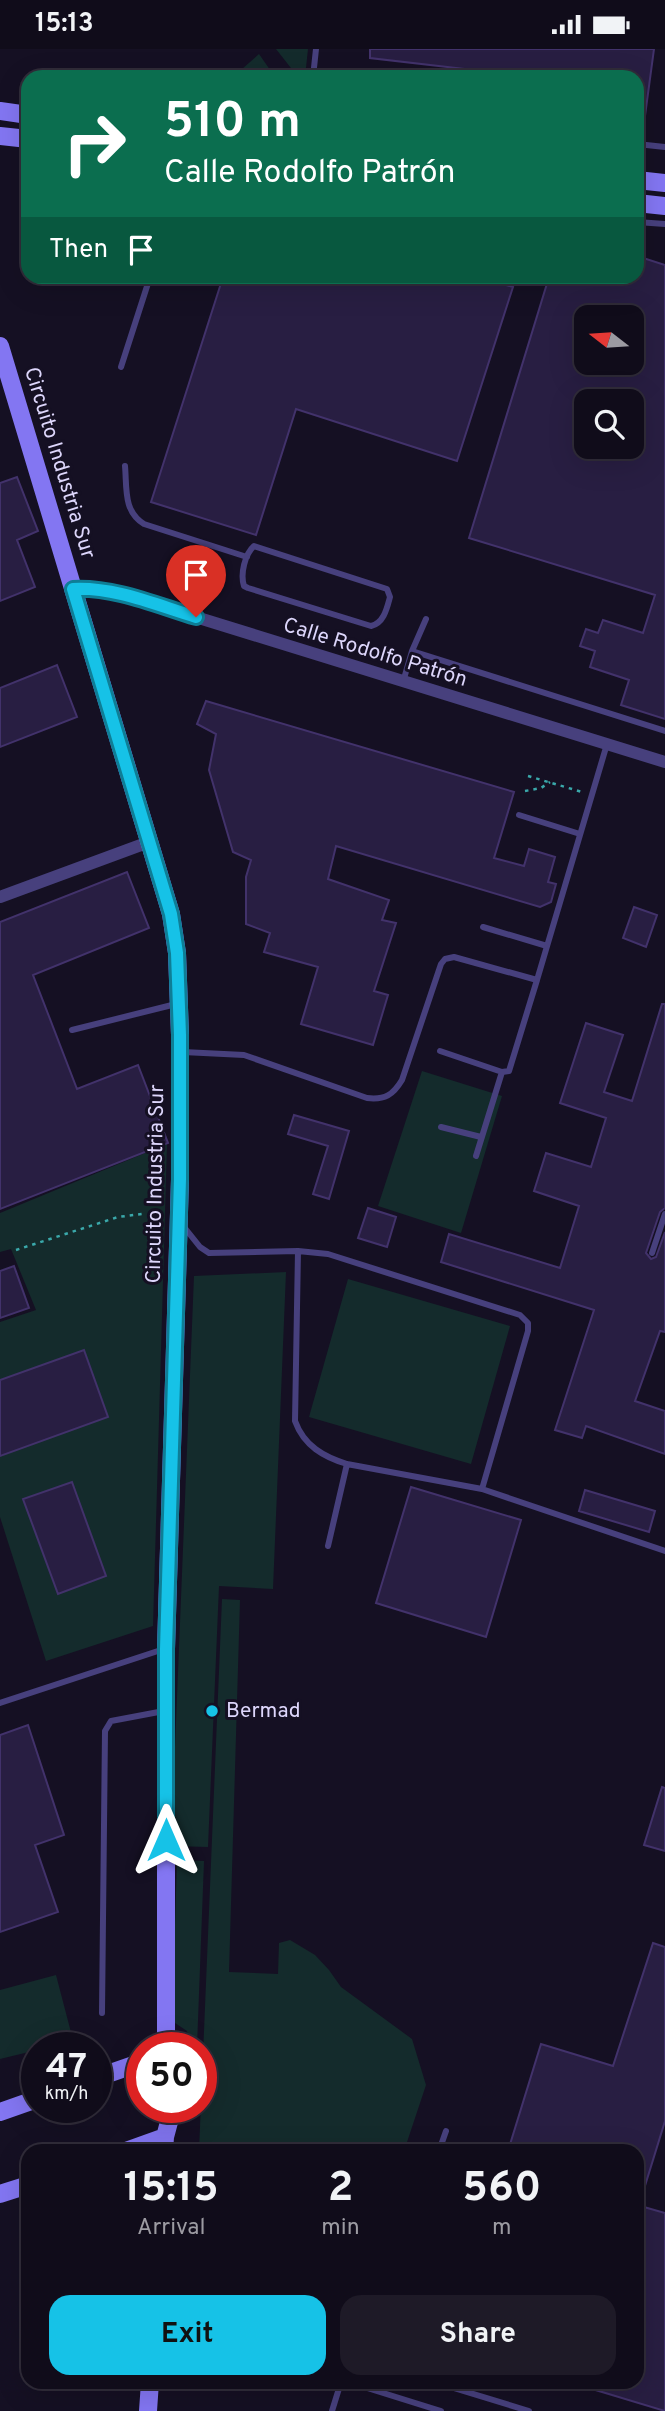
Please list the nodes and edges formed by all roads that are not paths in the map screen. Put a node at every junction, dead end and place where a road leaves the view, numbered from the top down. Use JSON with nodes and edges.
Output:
{"nodes":[{"id":1,"x":316,"y":49,"type":"edge"},
{"id":2,"x":314,"y":70,"type":"edge"},
{"id":3,"x":0,"y":111,"type":"edge"},
{"id":4,"x":21,"y":114,"type":"edge"},
{"id":5,"x":0,"y":136,"type":"edge"},
{"id":6,"x":21,"y":138,"type":"edge"},
{"id":7,"x":644,"y":145,"type":"edge"},
{"id":8,"x":665,"y":147,"type":"edge"},
{"id":9,"x":644,"y":181,"type":"edge"},
{"id":10,"x":665,"y":183,"type":"edge"},
{"id":11,"x":644,"y":204,"type":"edge"},
{"id":12,"x":665,"y":206,"type":"edge"},
{"id":13,"x":644,"y":222,"type":"edge"},
{"id":14,"x":665,"y":224,"type":"edge"},
{"id":15,"x":148,"y":284,"type":"edge"},
{"id":16,"x":0,"y":346,"type":"edge"},
{"id":17,"x":121,"y":367,"type":"dead end"},
{"id":18,"x":125,"y":466,"type":"dead end"},
{"id":19,"x":247,"y":557,"type":"junction"},
{"id":20,"x":73,"y":589,"type":"junction"},
{"id":21,"x":426,"y":619,"type":"dead end"},
{"id":22,"x":412,"y":651,"type":"junction"},
{"id":23,"x":403,"y":682,"type":"junction"},
{"id":24,"x":665,"y":731,"type":"edge"},
{"id":25,"x":607,"y":744,"type":"junction"},
{"id":26,"x":665,"y":762,"type":"edge"},
{"id":27,"x":520,"y":815,"type":"dead end"},
{"id":28,"x":580,"y":834,"type":"junction"},
{"id":29,"x":149,"y":842,"type":"junction"},
{"id":30,"x":0,"y":897,"type":"edge"},
{"id":31,"x":483,"y":926,"type":"dead end"},
{"id":32,"x":547,"y":946,"type":"junction"},
{"id":33,"x":537,"y":980,"type":"junction"},
{"id":34,"x":178,"y":1003,"type":"junction"},
{"id":35,"x":72,"y":1030,"type":"dead end"},
{"id":36,"x":440,"y":1051,"type":"dead end"},
{"id":37,"x":180,"y":1052,"type":"junction"},
{"id":38,"x":502,"y":1072,"type":"junction"},
{"id":39,"x":441,"y":1126,"type":"dead end"},
{"id":40,"x":481,"y":1137,"type":"junction"},
{"id":41,"x":476,"y":1156,"type":"dead end"},
{"id":42,"x":665,"y":1214,"type":"edge"},
{"id":43,"x":179,"y":1222,"type":"junction"},
{"id":44,"x":298,"y":1251,"type":"junction"},
{"id":45,"x":652,"y":1253,"type":"dead end"},
{"id":46,"x":348,"y":1464,"type":"junction"},
{"id":47,"x":482,"y":1489,"type":"junction"},
{"id":48,"x":328,"y":1546,"type":"dead end"},
{"id":49,"x":665,"y":1551,"type":"edge"},
{"id":50,"x":166,"y":1649,"type":"junction"},
{"id":51,"x":0,"y":1703,"type":"edge"},
{"id":52,"x":166,"y":1710,"type":"junction"},
{"id":53,"x":102,"y":2013,"type":"dead end"},
{"id":54,"x":166,"y":2032,"type":"edge"},
{"id":55,"x":21,"y":2105,"type":"edge"},
{"id":56,"x":0,"y":2112,"type":"edge"},
{"id":57,"x":169,"y":2123,"type":"edge"},
{"id":58,"x":446,"y":2131,"type":"dead end"},
{"id":59,"x":164,"y":2144,"type":"edge"},
{"id":60,"x":441,"y":2144,"type":"edge"},
{"id":61,"x":21,"y":2187,"type":"edge"},
{"id":62,"x":0,"y":2194,"type":"edge"},
{"id":63,"x":150,"y":2389,"type":"edge"},
{"id":64,"x":339,"y":2389,"type":"edge"},
{"id":65,"x":370,"y":2389,"type":"edge"},
{"id":66,"x":457,"y":2389,"type":"edge"},
{"id":67,"x":148,"y":2411,"type":"edge"},
{"id":68,"x":332,"y":2411,"type":"edge"},
{"id":69,"x":441,"y":2411,"type":"edge"},
{"id":70,"x":529,"y":2411,"type":"edge"}],
"edges":[{"from":1,"to":2,"type":"lane"},
{"from":3,"to":4,"type":"main road"},
{"from":5,"to":6,"type":"main road"},
{"from":7,"to":8,"type":"lane"},
{"from":9,"to":10,"type":"main road"},
{"from":11,"to":12,"type":"main road"},
{"from":13,"to":14,"type":"lane"},
{"from":15,"to":17,"type":"lane"},
{"from":16,"to":20,"type":"main road","name":"Circuito Industria Sur"},
{"from":18,"to":19,"type":"lane"},
{"from":19,"to":19,"type":"lane"},
{"from":20,"to":23,"type":"street","name":"Calle Rodolfo Patrón"},
{"from":20,"to":29,"type":"main road","name":"Circuito Industria Sur"},
{"from":21,"to":22,"type":"lane"},
{"from":22,"to":23,"type":"lane"},
{"from":22,"to":24,"type":"lane"},
{"from":23,"to":25,"type":"street","name":"Calle Rodolfo Patrón"},
{"from":25,"to":26,"type":"street","name":"Calle Rodolfo Patrón"},
{"from":25,"to":28,"type":"lane"},
{"from":27,"to":28,"type":"lane"},
{"from":28,"to":32,"type":"lane"},
{"from":29,"to":30,"type":"street"},
{"from":29,"to":34,"type":"main road","name":"Circuito Industria Sur"},
{"from":31,"to":32,"type":"lane"},
{"from":32,"to":33,"type":"lane"},
{"from":33,"to":37,"type":"lane"},
{"from":33,"to":38,"type":"lane"},
{"from":34,"to":35,"type":"lane"},
{"from":34,"to":37,"type":"main road","name":"Circuito Industria Sur"},
{"from":36,"to":38,"type":"lane"},
{"from":37,"to":43,"type":"main road","name":"Circuito Industria Sur"},
{"from":38,"to":40,"type":"lane"},
{"from":39,"to":40,"type":"lane"},
{"from":40,"to":41,"type":"lane"},
{"from":42,"to":45,"type":"lane"},
{"from":43,"to":44,"type":"lane"},
{"from":43,"to":50,"type":"main road","name":"Circuito Industria Sur"},
{"from":44,"to":46,"type":"lane"},
{"from":44,"to":47,"type":"lane"},
{"from":46,"to":47,"type":"lane"},
{"from":46,"to":48,"type":"lane"},
{"from":47,"to":49,"type":"lane"},
{"from":50,"to":51,"type":"lane"},
{"from":50,"to":52,"type":"main road","name":"Circuito Industria Sur"},
{"from":52,"to":53,"type":"lane"},
{"from":52,"to":54,"type":"main road","name":"Circuito Industria Sur"},
{"from":55,"to":56,"type":"main road"},
{"from":57,"to":59,"type":"main road"},
{"from":58,"to":60,"type":"lane"},
{"from":61,"to":62,"type":"main road"},
{"from":63,"to":67,"type":"main road"},
{"from":64,"to":68,"type":"lane"},
{"from":65,"to":69,"type":"lane"},
{"from":66,"to":70,"type":"lane"}]}
